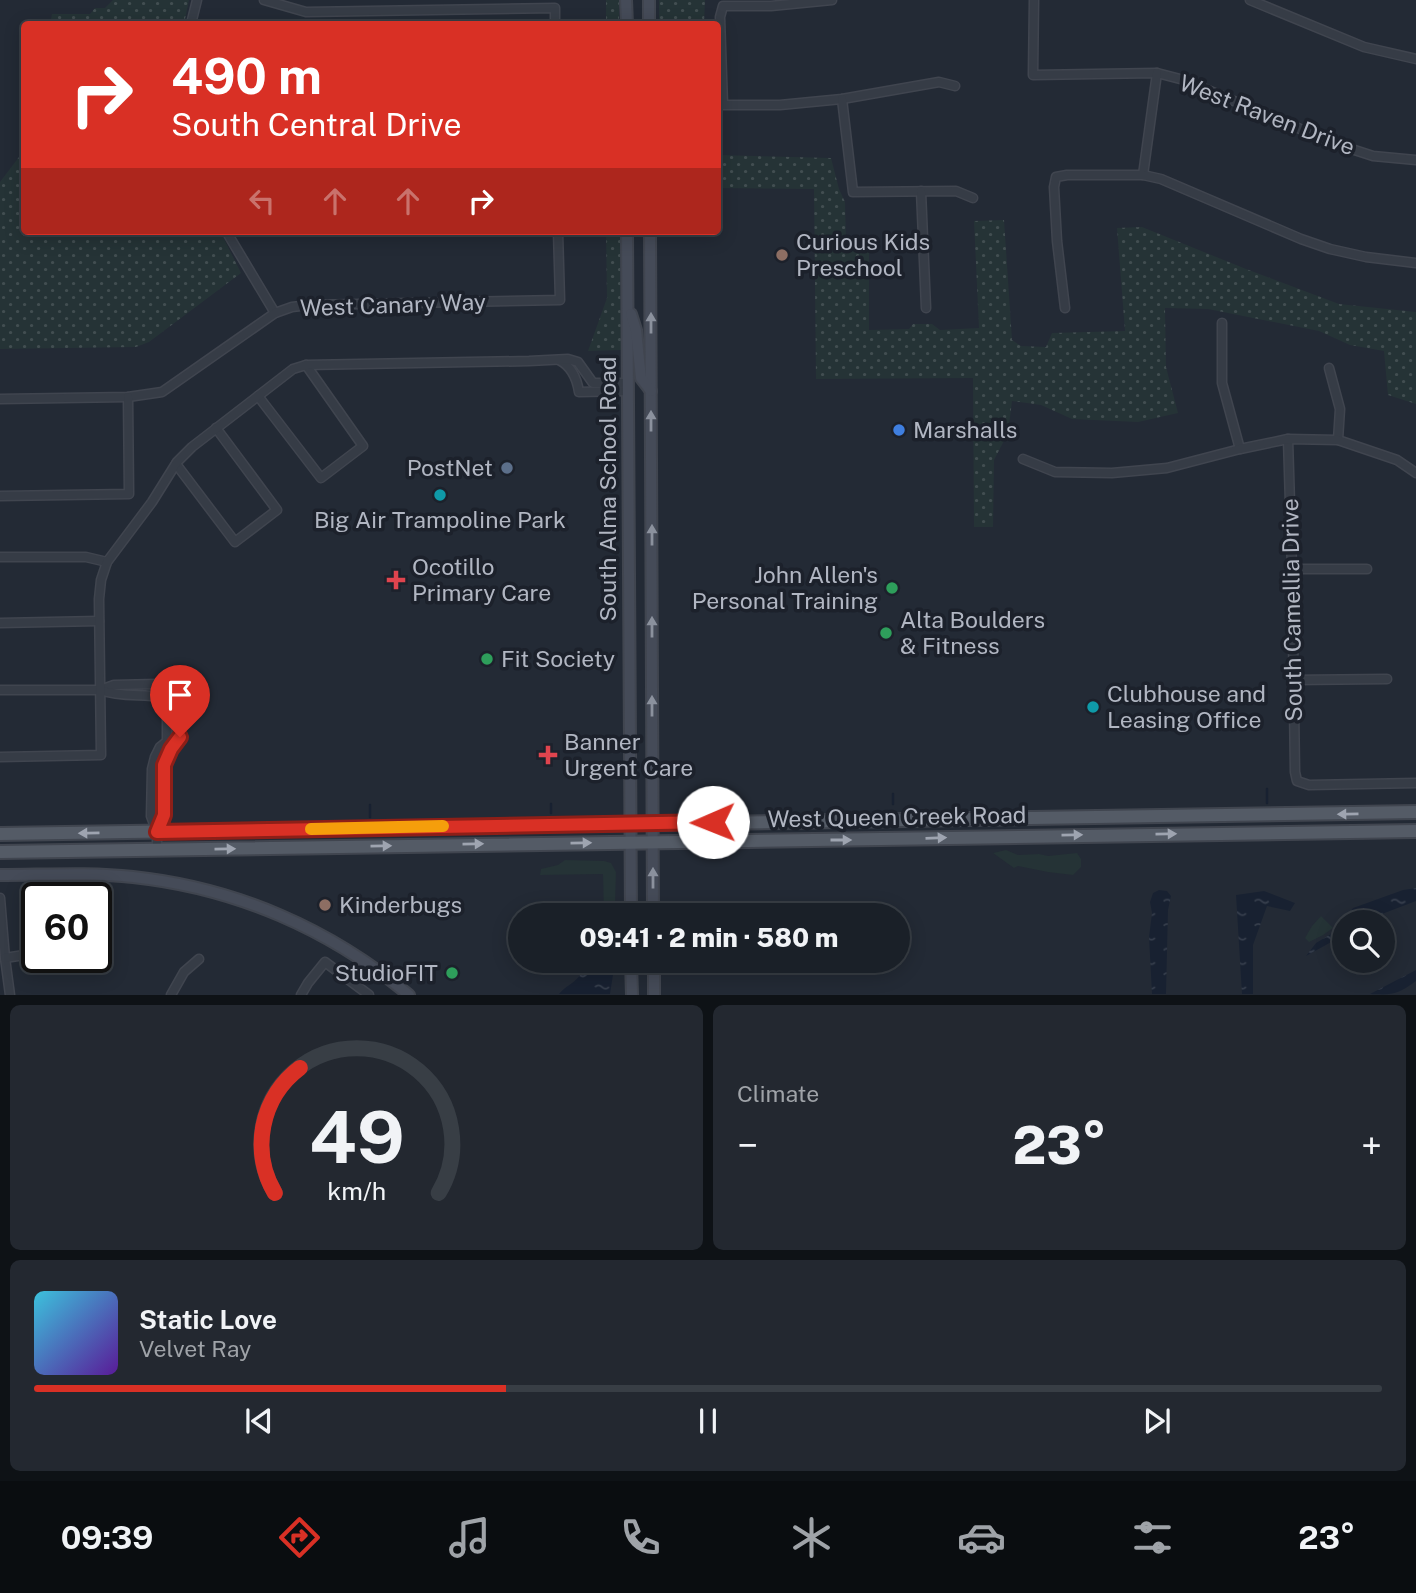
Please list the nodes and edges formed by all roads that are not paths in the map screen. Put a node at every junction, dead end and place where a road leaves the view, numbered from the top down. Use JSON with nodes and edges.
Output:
{"nodes":[{"id":1,"x":197,"y":0,"type":"edge"},
{"id":2,"x":264,"y":0,"type":"edge"},
{"id":3,"x":508,"y":0,"type":"edge"},
{"id":4,"x":626,"y":0,"type":"edge"},
{"id":5,"x":649,"y":0,"type":"edge"},
{"id":6,"x":832,"y":0,"type":"edge"},
{"id":7,"x":1034,"y":0,"type":"edge"},
{"id":8,"x":1250,"y":0,"type":"edge"},
{"id":9,"x":515,"y":4,"type":"edge"},
{"id":10,"x":192,"y":21,"type":"edge"},
{"id":11,"x":555,"y":21,"type":"edge"},
{"id":12,"x":626,"y":21,"type":"edge"},
{"id":13,"x":649,"y":21,"type":"edge"},
{"id":14,"x":720,"y":21,"type":"edge"},
{"id":15,"x":721,"y":46,"type":"edge"},
{"id":16,"x":1416,"y":58,"type":"edge"},
{"id":17,"x":1157,"y":74,"type":"junction"},
{"id":18,"x":955,"y":86,"type":"dead end"},
{"id":19,"x":842,"y":99,"type":"junction"},
{"id":20,"x":1416,"y":160,"type":"edge"},
{"id":21,"x":1143,"y":175,"type":"junction"},
{"id":22,"x":921,"y":191,"type":"junction"},
{"id":23,"x":973,"y":198,"type":"dead end"},
{"id":24,"x":228,"y":235,"type":"edge"},
{"id":25,"x":558,"y":235,"type":"edge"},
{"id":26,"x":627,"y":235,"type":"edge"},
{"id":27,"x":650,"y":235,"type":"edge"},
{"id":28,"x":1416,"y":263,"type":"edge"},
{"id":29,"x":627,"y":302,"type":"junction"},
{"id":30,"x":926,"y":308,"type":"dead end"},
{"id":31,"x":1065,"y":308,"type":"dead end"},
{"id":32,"x":275,"y":313,"type":"junction"},
{"id":33,"x":1222,"y":323,"type":"dead end"},
{"id":34,"x":559,"y":360,"type":"junction"},
{"id":35,"x":306,"y":365,"type":"junction"},
{"id":36,"x":1329,"y":368,"type":"dead end"},
{"id":37,"x":628,"y":387,"type":"junction"},
{"id":38,"x":651,"y":391,"type":"junction"},
{"id":39,"x":258,"y":396,"type":"junction"},
{"id":40,"x":128,"y":397,"type":"junction"},
{"id":41,"x":0,"y":399,"type":"edge"},
{"id":42,"x":216,"y":428,"type":"junction"},
{"id":43,"x":1287,"y":439,"type":"junction"},
{"id":44,"x":1338,"y":440,"type":"junction"},
{"id":45,"x":1240,"y":449,"type":"junction"},
{"id":46,"x":1023,"y":459,"type":"dead end"},
{"id":47,"x":176,"y":464,"type":"junction"},
{"id":48,"x":1416,"y":473,"type":"edge"},
{"id":49,"x":0,"y":496,"type":"edge"},
{"id":50,"x":0,"y":557,"type":"edge"},
{"id":51,"x":107,"y":562,"type":"junction"},
{"id":52,"x":1292,"y":569,"type":"junction"},
{"id":53,"x":1367,"y":569,"type":"dead end"},
{"id":54,"x":99,"y":621,"type":"junction"},
{"id":55,"x":0,"y":623,"type":"edge"},
{"id":56,"x":1387,"y":679,"type":"dead end"},
{"id":57,"x":1293,"y":680,"type":"junction"},
{"id":58,"x":0,"y":690,"type":"edge"},
{"id":59,"x":100,"y":690,"type":"junction"},
{"id":60,"x":180,"y":737,"type":"junction"},
{"id":61,"x":167,"y":741,"type":"junction"},
{"id":62,"x":0,"y":757,"type":"edge"},
{"id":63,"x":1416,"y":783,"type":"edge"},
{"id":64,"x":1416,"y":813,"type":"edge"},
{"id":65,"x":848,"y":820,"type":"junction"},
{"id":66,"x":653,"y":823,"type":"junction"},
{"id":67,"x":631,"y":824,"type":"junction"},
{"id":68,"x":1416,"y":831,"type":"edge"},
{"id":69,"x":157,"y":832,"type":"junction"},
{"id":70,"x":0,"y":834,"type":"edge"},
{"id":71,"x":770,"y":841,"type":"junction"},
{"id":72,"x":631,"y":842,"type":"junction"},
{"id":73,"x":653,"y":842,"type":"junction"},
{"id":74,"x":157,"y":850,"type":"junction"},
{"id":75,"x":0,"y":852,"type":"edge"},
{"id":76,"x":0,"y":876,"type":"edge"},
{"id":77,"x":0,"y":898,"type":"edge"},
{"id":78,"x":631,"y":903,"type":"edge"},
{"id":79,"x":653,"y":903,"type":"edge"},
{"id":80,"x":21,"y":956,"type":"edge"},
{"id":81,"x":5,"y":958,"type":"junction"},
{"id":82,"x":199,"y":959,"type":"dead end"},
{"id":83,"x":631,"y":973,"type":"edge"},
{"id":84,"x":654,"y":973,"type":"edge"},
{"id":85,"x":10,"y":995,"type":"edge"},
{"id":86,"x":172,"y":995,"type":"edge"},
{"id":87,"x":301,"y":995,"type":"edge"},
{"id":88,"x":369,"y":995,"type":"edge"},
{"id":89,"x":409,"y":995,"type":"edge"},
{"id":90,"x":632,"y":995,"type":"edge"},
{"id":91,"x":654,"y":995,"type":"edge"}],
"edges":[{"from":1,"to":10,"type":"street"},
{"from":2,"to":9,"type":"street"},
{"from":3,"to":9,"type":"street"},
{"from":4,"to":12,"type":"main road"},
{"from":5,"to":13,"type":"main road"},
{"from":6,"to":14,"type":"street"},
{"from":7,"to":17,"type":"street","name":"West Raven Drive"},
{"from":8,"to":16,"type":"street"},
{"from":9,"to":11,"type":"street"},
{"from":15,"to":19,"type":"street"},
{"from":17,"to":20,"type":"street","name":"West Raven Drive"},
{"from":17,"to":21,"type":"street"},
{"from":18,"to":19,"type":"street"},
{"from":19,"to":22,"type":"street"},
{"from":21,"to":28,"type":"street"},
{"from":21,"to":31,"type":"street"},
{"from":22,"to":23,"type":"street"},
{"from":22,"to":30,"type":"street"},
{"from":24,"to":32,"type":"street"},
{"from":25,"to":32,"type":"street","name":"West Canary Way"},
{"from":26,"to":29,"type":"main road","name":"South Alma School Road"},
{"from":38,"to":27,"type":"main road","name":"South Alma School Road","one_way":true},
{"from":29,"to":37,"type":"main road","name":"South Alma School Road"},
{"from":29,"to":38,"type":"main road"},
{"from":32,"to":40,"type":"street","name":"West Canary Way"},
{"from":33,"to":45,"type":"street"},
{"from":34,"to":35,"type":"street"},
{"from":34,"to":37,"type":"street"},
{"from":34,"to":37,"type":"street"},
{"from":35,"to":39,"type":"street"},
{"from":35,"to":39,"type":"street"},
{"from":36,"to":44,"type":"street"},
{"from":37,"to":67,"type":"main road","name":"South Alma School Road"},
{"from":66,"to":38,"type":"main road","name":"South Alma School Road","one_way":true},
{"from":39,"to":42,"type":"street"},
{"from":40,"to":41,"type":"street","name":"West Canary Way"},
{"from":40,"to":49,"type":"street"},
{"from":42,"to":47,"type":"street"},
{"from":42,"to":47,"type":"street"},
{"from":43,"to":44,"type":"street"},
{"from":43,"to":45,"type":"street"},
{"from":43,"to":52,"type":"street","name":"South Camellia Drive"},
{"from":44,"to":48,"type":"street"},
{"from":45,"to":46,"type":"street"},
{"from":47,"to":51,"type":"street"},
{"from":50,"to":51,"type":"street"},
{"from":51,"to":54,"type":"street"},
{"from":52,"to":53,"type":"street"},
{"from":52,"to":57,"type":"street","name":"South Camellia Drive"},
{"from":54,"to":55,"type":"street"},
{"from":54,"to":59,"type":"street"},
{"from":56,"to":57,"type":"street"},
{"from":57,"to":63,"type":"street","name":"South Camellia Drive"},
{"from":58,"to":59,"type":"street"},
{"from":59,"to":60,"type":"street"},
{"from":59,"to":61,"type":"street"},
{"from":59,"to":62,"type":"street"},
{"from":60,"to":61,"type":"street"},
{"from":60,"to":69,"type":"street"},
{"from":61,"to":69,"type":"street"},
{"from":64,"to":65,"type":"main road","name":"West Queen Creek Road","one_way":true},
{"from":65,"to":66,"type":"main road","name":"West Queen Creek Road"},
{"from":65,"to":71,"type":"main road"},
{"from":66,"to":67,"type":"main road","name":"West Queen Creek Road"},
{"from":66,"to":73,"type":"main road","name":"South Alma School Road"},
{"from":67,"to":69,"type":"main road","name":"West Queen Creek Road"},
{"from":67,"to":72,"type":"main road","name":"South Alma School Road"},
{"from":71,"to":68,"type":"main road","name":"West Queen Creek Road","one_way":true},
{"from":69,"to":70,"type":"main road","name":"West Queen Creek Road","one_way":true},
{"from":69,"to":74,"type":"street"},
{"from":71,"to":73,"type":"main road","name":"West Queen Creek Road"},
{"from":72,"to":73,"type":"main road","name":"West Queen Creek Road"},
{"from":74,"to":72,"type":"main road","name":"West Queen Creek Road","one_way":true},
{"from":72,"to":78,"type":"main road","name":"South Alma School Road"},
{"from":79,"to":73,"type":"main road","name":"South Alma School Road","one_way":true},
{"from":74,"to":75,"type":"main road","name":"West Queen Creek Road"},
{"from":76,"to":89,"type":"main road"},
{"from":77,"to":81,"type":"street"},
{"from":80,"to":81,"type":"street"},
{"from":81,"to":85,"type":"street"},
{"from":82,"to":86,"type":"street"},
{"from":83,"to":90,"type":"main road"},
{"from":84,"to":91,"type":"main road"},
{"from":87,"to":88,"type":"street"}]}
